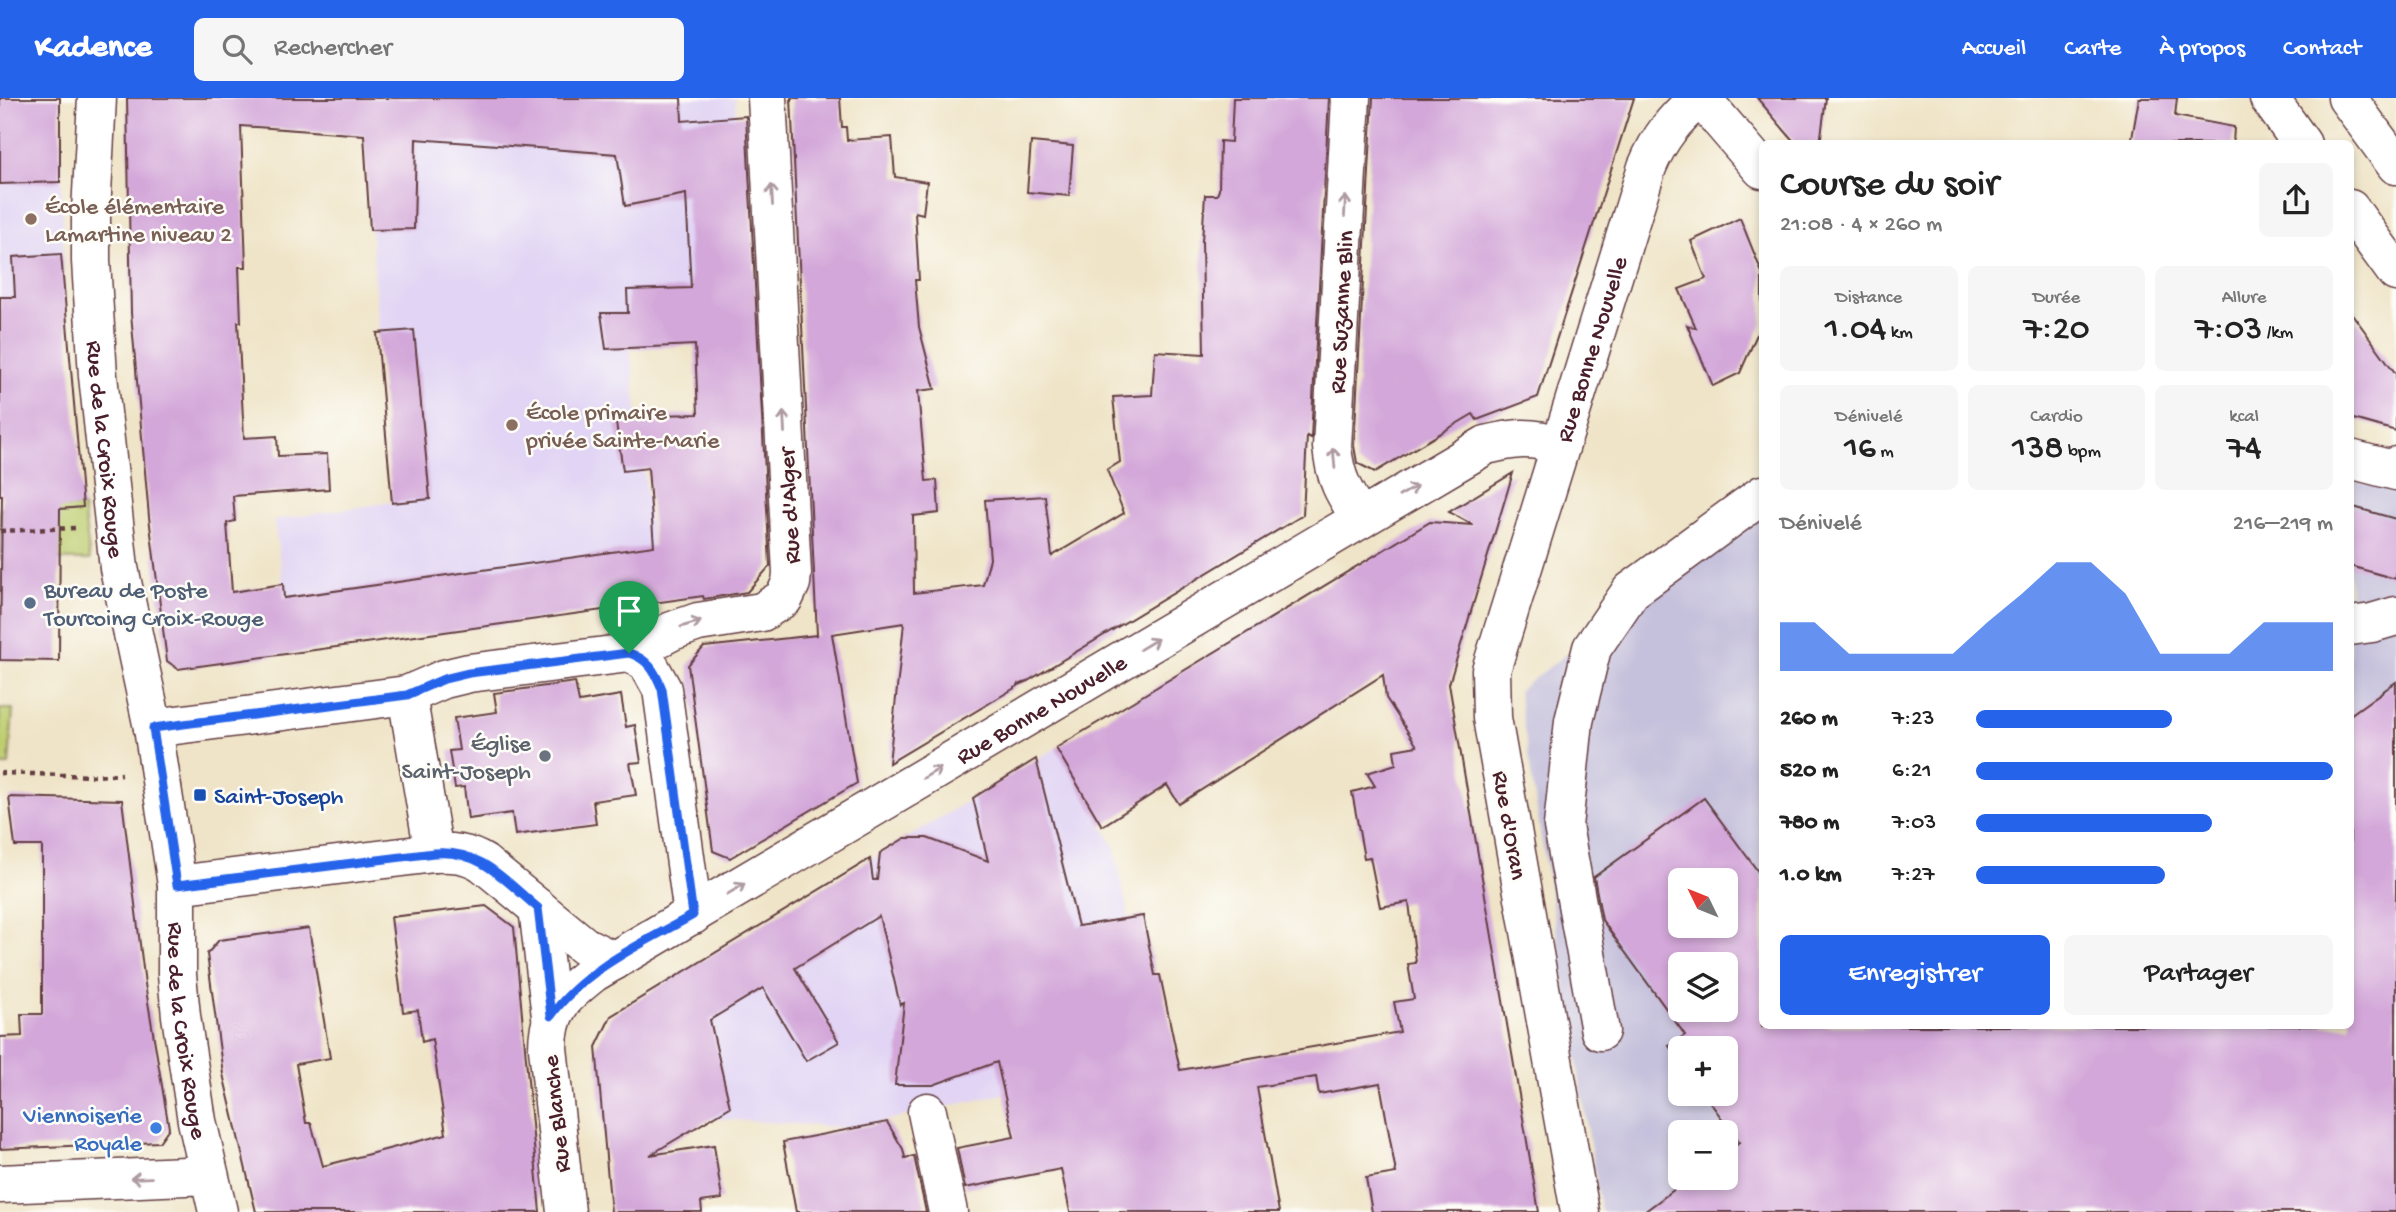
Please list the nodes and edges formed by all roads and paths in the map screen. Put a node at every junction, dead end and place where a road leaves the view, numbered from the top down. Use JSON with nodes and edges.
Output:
{"nodes":[{"id":1,"x":97,"y":98,"type":"edge"},
{"id":2,"x":767,"y":98,"type":"edge"},
{"id":3,"x":1351,"y":98,"type":"edge"},
{"id":4,"x":1700,"y":98,"type":"edge"},
{"id":5,"x":2269,"y":98,"type":"edge"},
{"id":6,"x":2347,"y":98,"type":"edge"},
{"id":7,"x":2299,"y":140,"type":"edge"},
{"id":8,"x":2396,"y":165,"type":"edge"},
{"id":9,"x":1759,"y":166,"type":"edge"},
{"id":10,"x":2354,"y":214,"type":"edge"},
{"id":11,"x":2396,"y":272,"type":"edge"},
{"id":12,"x":1559,"y":445,"type":"junction"},
{"id":13,"x":2354,"y":460,"type":"edge"},
{"id":14,"x":2394,"y":469,"type":"edge"},
{"id":15,"x":1759,"y":497,"type":"edge"},
{"id":16,"x":1361,"y":519,"type":"junction"},
{"id":17,"x":114,"y":527,"type":"junction"},
{"id":18,"x":0,"y":531,"type":"edge"},
{"id":19,"x":2396,"y":615,"type":"edge"},
{"id":20,"x":2354,"y":625,"type":"edge"},
{"id":21,"x":629,"y":653,"type":"junction"},
{"id":22,"x":407,"y":695,"type":"junction"},
{"id":23,"x":153,"y":728,"type":"junction"},
{"id":24,"x":160,"y":771,"type":"junction"},
{"id":25,"x":0,"y":774,"type":"edge"},
{"id":26,"x":434,"y":853,"type":"junction"},
{"id":27,"x":177,"y":885,"type":"junction"},
{"id":28,"x":538,"y":908,"type":"junction"},
{"id":29,"x":693,"y":915,"type":"junction"},
{"id":30,"x":614,"y":961,"type":"junction"},
{"id":31,"x":551,"y":1016,"type":"junction"},
{"id":32,"x":1600,"y":1031,"type":"dead end"},
{"id":33,"x":927,"y":1112,"type":"dead end"},
{"id":34,"x":209,"y":1175,"type":"junction"},
{"id":35,"x":0,"y":1184,"type":"edge"},
{"id":36,"x":218,"y":1212,"type":"edge"},
{"id":37,"x":566,"y":1212,"type":"edge"},
{"id":38,"x":948,"y":1212,"type":"edge"},
{"id":39,"x":1580,"y":1212,"type":"edge"}],
"edges":[{"from":1,"to":17,"type":"street","name":"Rue de la Croix Rouge"},
{"from":21,"to":2,"type":"street","name":"Rue d'Alger","one_way":true},
{"from":16,"to":3,"type":"street","name":"Rue Suzanne Blin","one_way":true},
{"from":4,"to":9,"type":"street"},
{"from":4,"to":12,"type":"street","name":"Rue Bonne Nouvelle"},
{"from":5,"to":7,"type":"street"},
{"from":6,"to":8,"type":"street"},
{"from":10,"to":11,"type":"street"},
{"from":16,"to":12,"type":"street","name":"Rue Bonne Nouvelle","one_way":true},
{"from":12,"to":39,"type":"street","name":"Rue d'Oran"},
{"from":13,"to":14,"type":"street"},
{"from":15,"to":32,"type":"street"},
{"from":29,"to":16,"type":"street","name":"Rue Bonne Nouvelle","one_way":true},
{"from":17,"to":18,"type":"path"},
{"from":17,"to":23,"type":"street","name":"Rue de la Croix Rouge"},
{"from":19,"to":20,"type":"street"},
{"from":21,"to":22,"type":"street","name":"Rue d'Alger"},
{"from":21,"to":29,"type":"street"},
{"from":22,"to":23,"type":"street","name":"Rue d'Alger"},
{"from":22,"to":26,"type":"street"},
{"from":23,"to":24,"type":"street","name":"Rue de la Croix Rouge"},
{"from":24,"to":25,"type":"path"},
{"from":24,"to":27,"type":"street","name":"Rue de la Croix Rouge"},
{"from":26,"to":27,"type":"street"},
{"from":26,"to":28,"type":"street"},
{"from":27,"to":34,"type":"street","name":"Rue de la Croix Rouge"},
{"from":28,"to":30,"type":"street"},
{"from":28,"to":31,"type":"street","name":"Rue Blanche"},
{"from":29,"to":30,"type":"street","name":"Rue Bonne Nouvelle"},
{"from":30,"to":31,"type":"street"},
{"from":31,"to":37,"type":"street","name":"Rue Blanche"},
{"from":33,"to":38,"type":"street"},
{"from":34,"to":35,"type":"street","one_way":true},
{"from":34,"to":36,"type":"street","name":"Rue de la Croix Rouge"}]}
